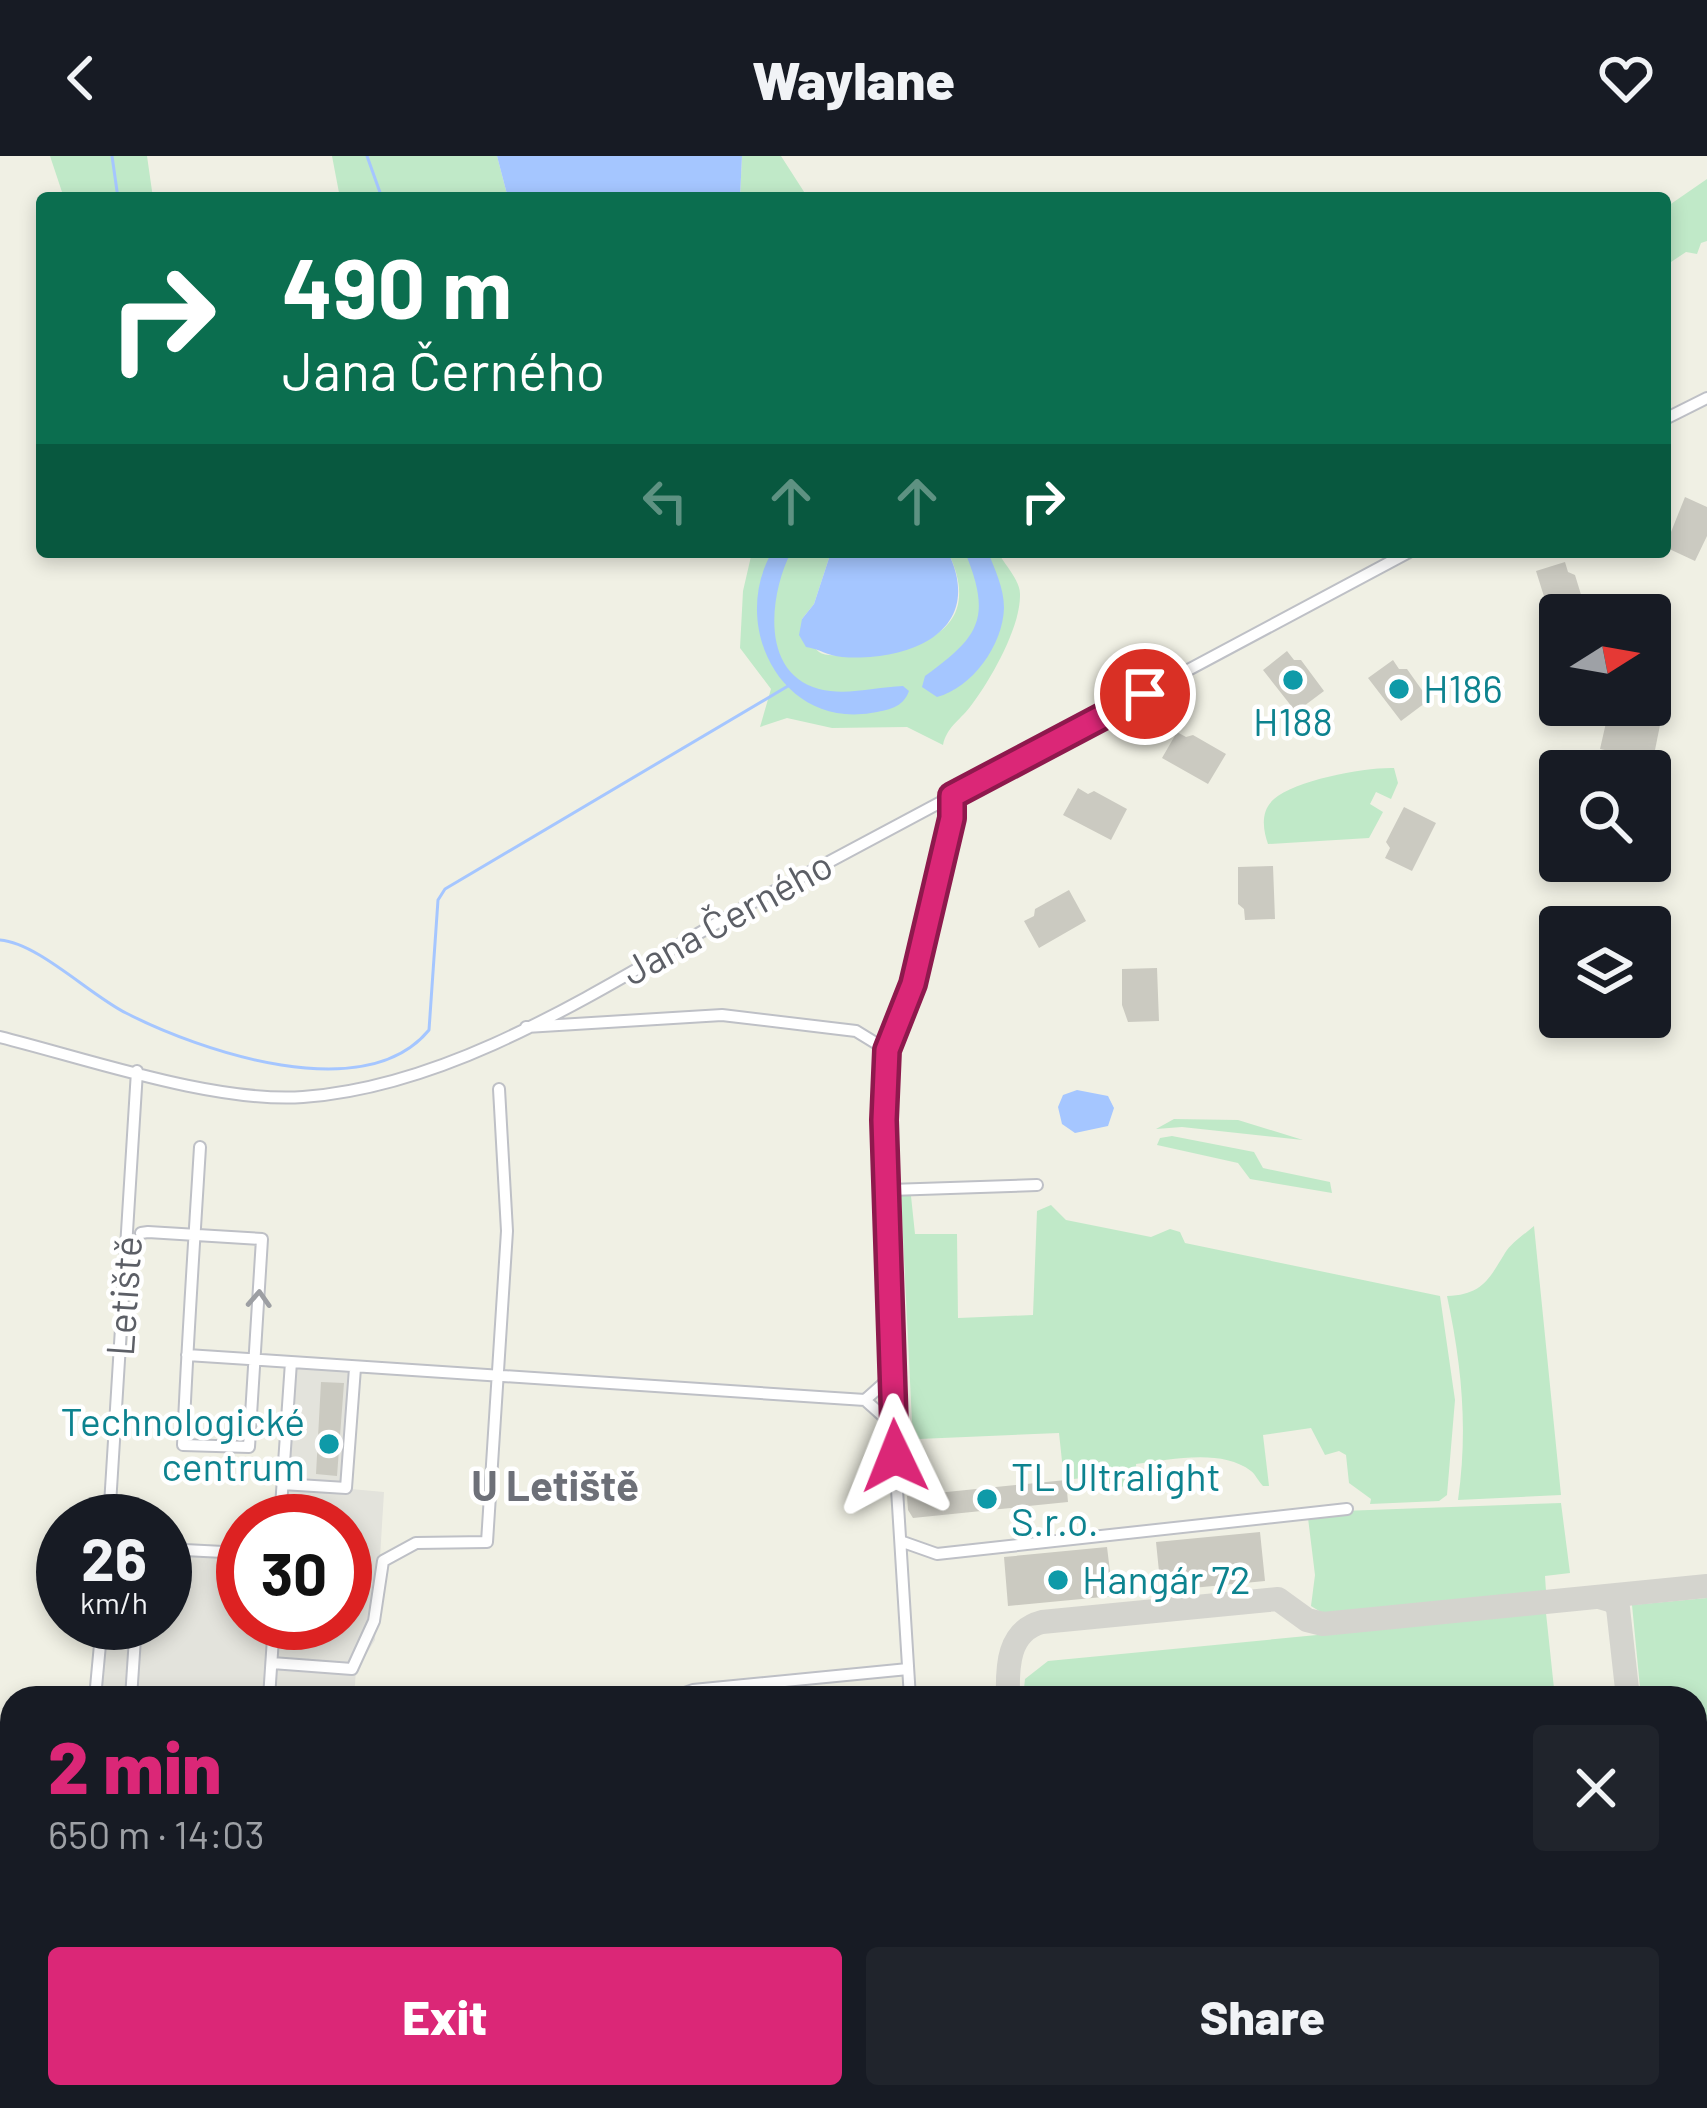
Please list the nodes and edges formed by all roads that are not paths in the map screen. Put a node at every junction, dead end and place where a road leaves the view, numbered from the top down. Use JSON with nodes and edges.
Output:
{"nodes":[{"id":1,"x":1707,"y":398,"type":"edge"},
{"id":2,"x":1671,"y":416,"type":"edge"},
{"id":3,"x":1398,"y":558,"type":"edge"},
{"id":4,"x":952,"y":796,"type":"junction"},
{"id":5,"x":522,"y":1027,"type":"junction"},
{"id":6,"x":0,"y":1037,"type":"edge"},
{"id":7,"x":887,"y":1050,"type":"junction"},
{"id":8,"x":137,"y":1071,"type":"junction"},
{"id":9,"x":499,"y":1089,"type":"dead end"},
{"id":10,"x":200,"y":1147,"type":"dead end"},
{"id":11,"x":1037,"y":1185,"type":"dead end"},
{"id":12,"x":890,"y":1190,"type":"junction"},
{"id":13,"x":141,"y":1232,"type":"dead end"},
{"id":14,"x":194,"y":1236,"type":"junction"},
{"id":15,"x":187,"y":1355,"type":"junction"},
{"id":16,"x":256,"y":1359,"type":"junction"},
{"id":17,"x":291,"y":1362,"type":"junction"},
{"id":18,"x":356,"y":1368,"type":"junction"},
{"id":19,"x":893,"y":1375,"type":"junction"},
{"id":20,"x":499,"y":1378,"type":"junction"},
{"id":21,"x":865,"y":1400,"type":"junction"},
{"id":22,"x":893,"y":1425,"type":"junction"},
{"id":23,"x":282,"y":1484,"type":"junction"},
{"id":24,"x":111,"y":1494,"type":"edge"},
{"id":25,"x":281,"y":1494,"type":"edge"},
{"id":26,"x":1347,"y":1509,"type":"dead end"},
{"id":27,"x":903,"y":1541,"type":"junction"},
{"id":28,"x":99,"y":1650,"type":"edge"},
{"id":29,"x":134,"y":1650,"type":"edge"},
{"id":30,"x":273,"y":1650,"type":"edge"},
{"id":31,"x":272,"y":1663,"type":"junction"},
{"id":32,"x":908,"y":1669,"type":"junction"},
{"id":33,"x":96,"y":1686,"type":"edge"},
{"id":34,"x":131,"y":1686,"type":"edge"},
{"id":35,"x":270,"y":1686,"type":"edge"},
{"id":36,"x":734,"y":1686,"type":"edge"},
{"id":37,"x":909,"y":1686,"type":"edge"}],
"edges":[{"from":1,"to":2,"type":"street"},
{"from":3,"to":4,"type":"street","name":"Jana Černého"},
{"from":4,"to":5,"type":"street","name":"Jana Černého"},
{"from":4,"to":7,"type":"street"},
{"from":5,"to":7,"type":"street"},
{"from":5,"to":8,"type":"street","name":"Jana Černého"},
{"from":6,"to":8,"type":"street","name":"Jana Černého"},
{"from":7,"to":12,"type":"street"},
{"from":8,"to":24,"type":"street","name":"Letiště"},
{"from":9,"to":20,"type":"street"},
{"from":10,"to":14,"type":"street"},
{"from":11,"to":12,"type":"street"},
{"from":12,"to":19,"type":"street"},
{"from":13,"to":14,"type":"street"},
{"from":14,"to":15,"type":"street"},
{"from":16,"to":14,"type":"street","one_way":true},
{"from":15,"to":16,"type":"street"},
{"from":15,"to":16,"type":"street"},
{"from":16,"to":17,"type":"street"},
{"from":17,"to":18,"type":"street"},
{"from":17,"to":23,"type":"street"},
{"from":18,"to":20,"type":"street"},
{"from":18,"to":23,"type":"street"},
{"from":19,"to":21,"type":"street"},
{"from":19,"to":22,"type":"street"},
{"from":20,"to":21,"type":"street"},
{"from":20,"to":31,"type":"street"},
{"from":21,"to":22,"type":"street"},
{"from":22,"to":27,"type":"street"},
{"from":23,"to":25,"type":"street"},
{"from":26,"to":27,"type":"street"},
{"from":27,"to":32,"type":"street"},
{"from":28,"to":33,"type":"street"},
{"from":29,"to":34,"type":"street"},
{"from":30,"to":31,"type":"street"},
{"from":31,"to":35,"type":"street"},
{"from":32,"to":36,"type":"street"},
{"from":32,"to":37,"type":"street"}]}
